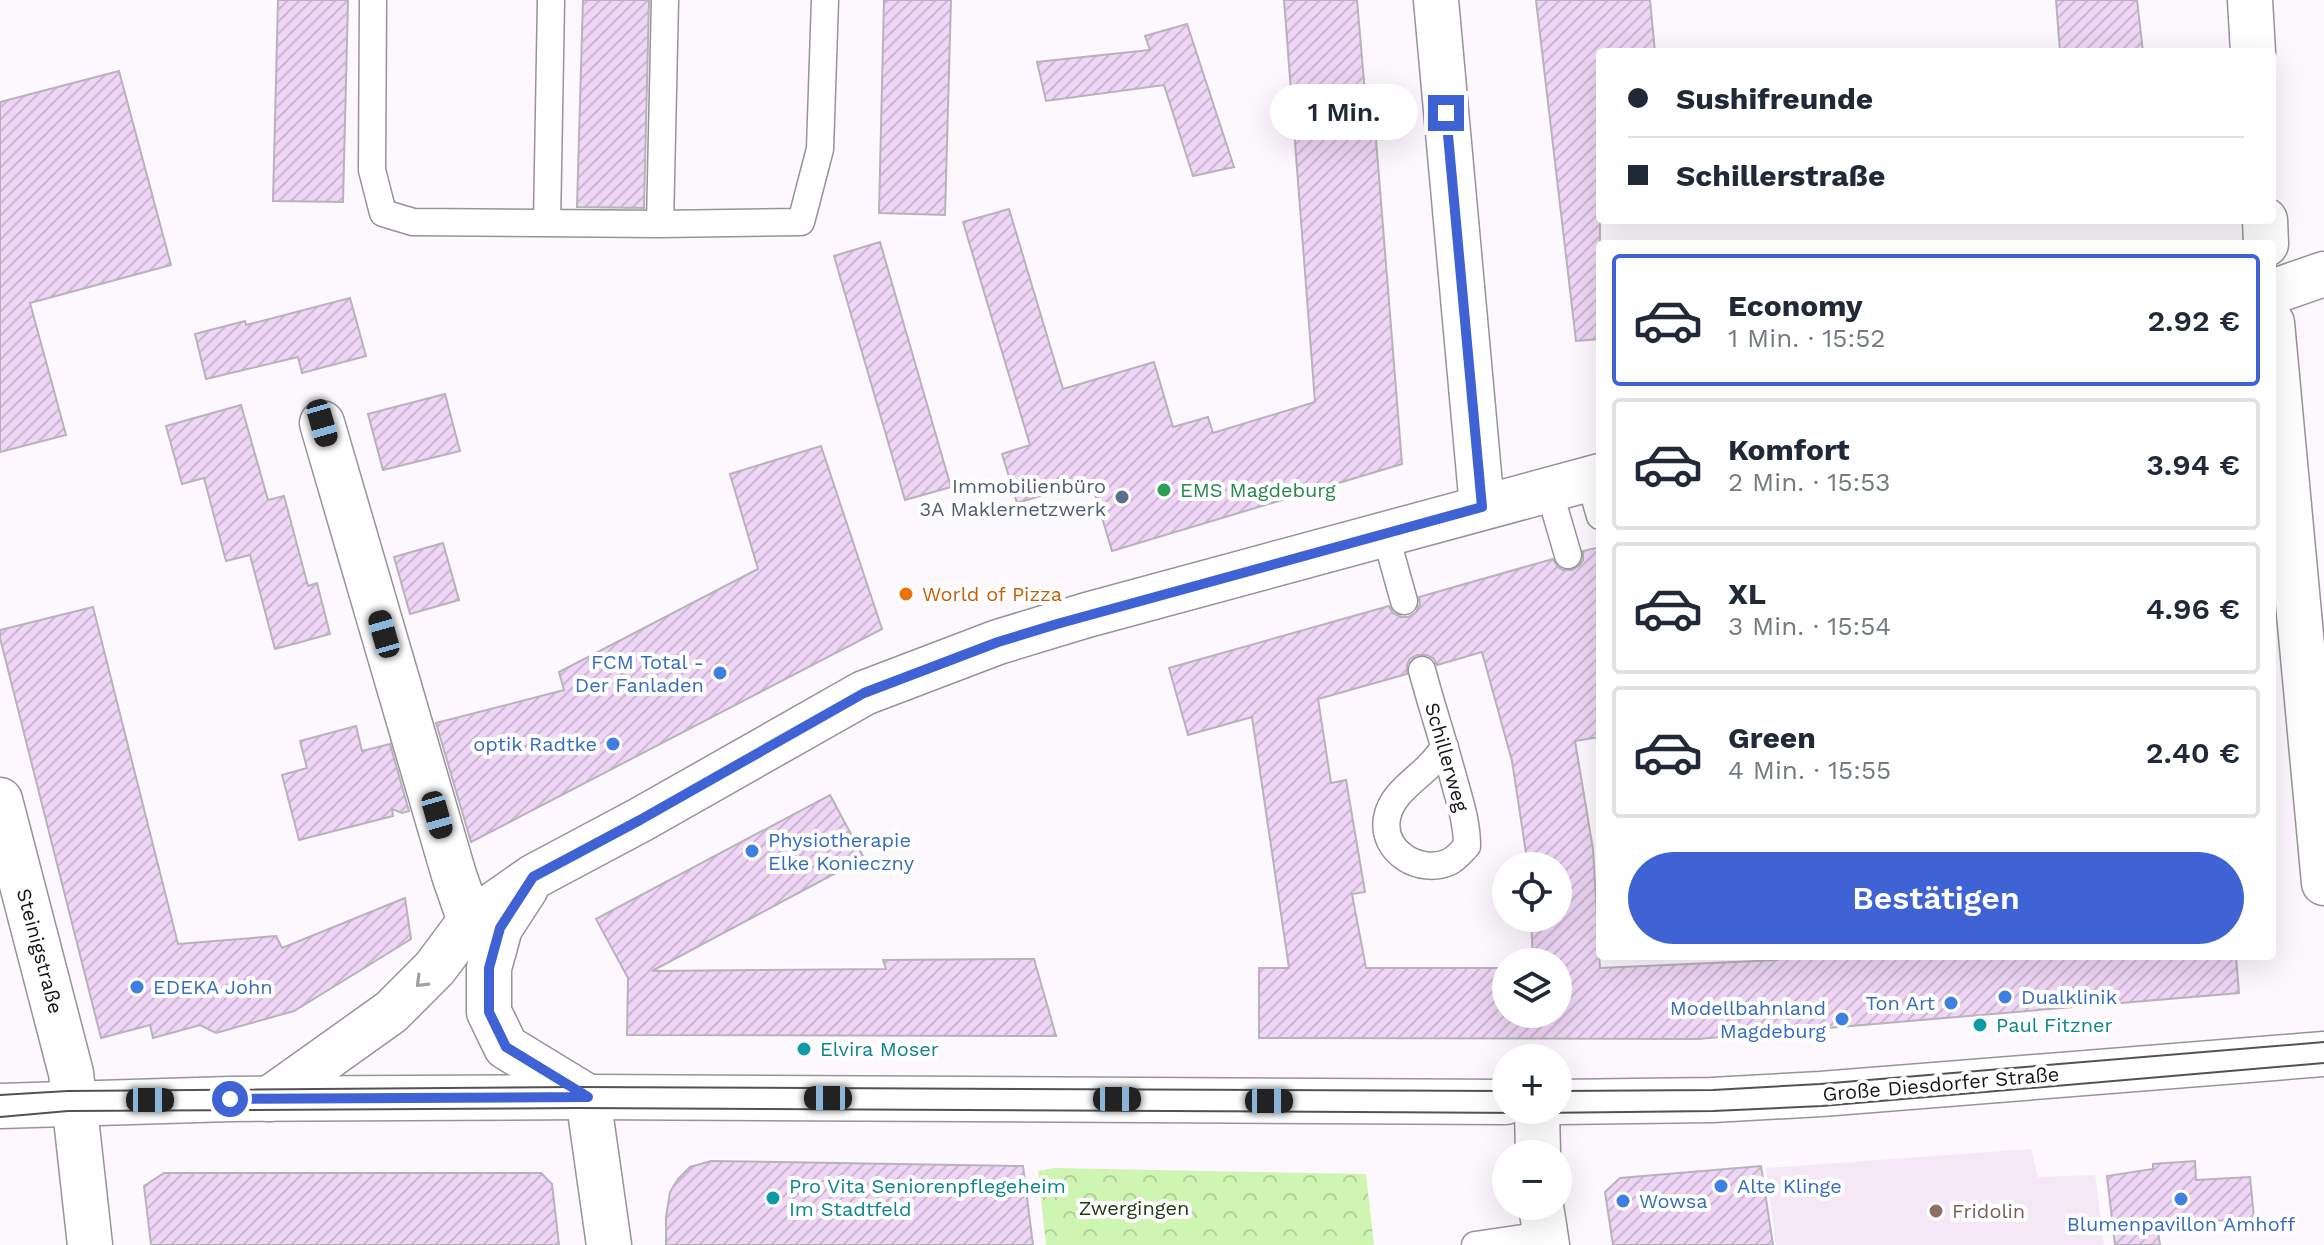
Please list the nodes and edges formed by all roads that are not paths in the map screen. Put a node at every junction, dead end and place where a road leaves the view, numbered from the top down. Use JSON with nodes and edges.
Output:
{"nodes":[{"id":1,"x":373,"y":0,"type":"edge"},
{"id":2,"x":551,"y":0,"type":"edge"},
{"id":3,"x":665,"y":0,"type":"edge"},
{"id":4,"x":825,"y":0,"type":"edge"},
{"id":5,"x":1436,"y":0,"type":"edge"},
{"id":6,"x":2250,"y":0,"type":"edge"},
{"id":7,"x":2253,"y":48,"type":"edge"},
{"id":8,"x":547,"y":223,"type":"junction"},
{"id":9,"x":660,"y":224,"type":"junction"},
{"id":10,"x":2324,"y":274,"type":"edge"},
{"id":11,"x":2276,"y":291,"type":"edge"},
{"id":12,"x":2276,"y":366,"type":"edge"},
{"id":13,"x":322,"y":423,"type":"dead end"},
{"id":14,"x":1584,"y":490,"type":"edge"},
{"id":15,"x":1482,"y":507,"type":"junction"},
{"id":16,"x":1385,"y":533,"type":"junction"},
{"id":17,"x":1568,"y":555,"type":"dead end"},
{"id":18,"x":1404,"y":601,"type":"dead end"},
{"id":19,"x":1422,"y":670,"type":"dead end"},
{"id":20,"x":1445,"y":747,"type":"junction"},
{"id":21,"x":0,"y":800,"type":"edge"},
{"id":22,"x":533,"y":877,"type":"junction"},
{"id":23,"x":2324,"y":883,"type":"edge"},
{"id":24,"x":470,"y":921,"type":"junction"},
{"id":25,"x":2324,"y":1054,"type":"edge"},
{"id":26,"x":588,"y":1097,"type":"junction"},
{"id":27,"x":269,"y":1099,"type":"junction"},
{"id":28,"x":76,"y":1102,"type":"junction"},
{"id":29,"x":1492,"y":1102,"type":"edge"},
{"id":30,"x":1572,"y":1102,"type":"edge"},
{"id":31,"x":0,"y":1106,"type":"edge"},
{"id":32,"x":1544,"y":1229,"type":"edge"},
{"id":33,"x":90,"y":1245,"type":"edge"},
{"id":34,"x":609,"y":1245,"type":"edge"},
{"id":35,"x":1475,"y":1245,"type":"edge"}],
"edges":[{"from":1,"to":8,"type":"lane"},
{"from":2,"to":8,"type":"lane"},
{"from":3,"to":9,"type":"lane"},
{"from":4,"to":9,"type":"lane"},
{"from":5,"to":15,"type":"street"},
{"from":6,"to":7,"type":"street"},
{"from":8,"to":9,"type":"lane"},
{"from":10,"to":11,"type":"street"},
{"from":12,"to":23,"type":"street"},
{"from":13,"to":24,"type":"street"},
{"from":14,"to":15,"type":"street"},
{"from":14,"to":17,"type":"lane"},
{"from":15,"to":16,"type":"street"},
{"from":16,"to":18,"type":"lane"},
{"from":16,"to":22,"type":"street"},
{"from":19,"to":20,"type":"lane","name":"Schillerweg"},
{"from":20,"to":20,"type":"lane","name":"Schillerweg"},
{"from":21,"to":28,"type":"street","name":"Steinigstraße"},
{"from":22,"to":24,"type":"street"},
{"from":22,"to":26,"type":"street"},
{"from":24,"to":27,"type":"street","one_way":true},
{"from":25,"to":30,"type":"street","name":"Große Diesdorfer Straße"},
{"from":26,"to":27,"type":"street"},
{"from":26,"to":29,"type":"street"},
{"from":26,"to":34,"type":"street"},
{"from":27,"to":28,"type":"street"},
{"from":28,"to":31,"type":"street"},
{"from":28,"to":33,"type":"street","name":"Steinigstraße"},
{"from":32,"to":35,"type":"lane"}]}
